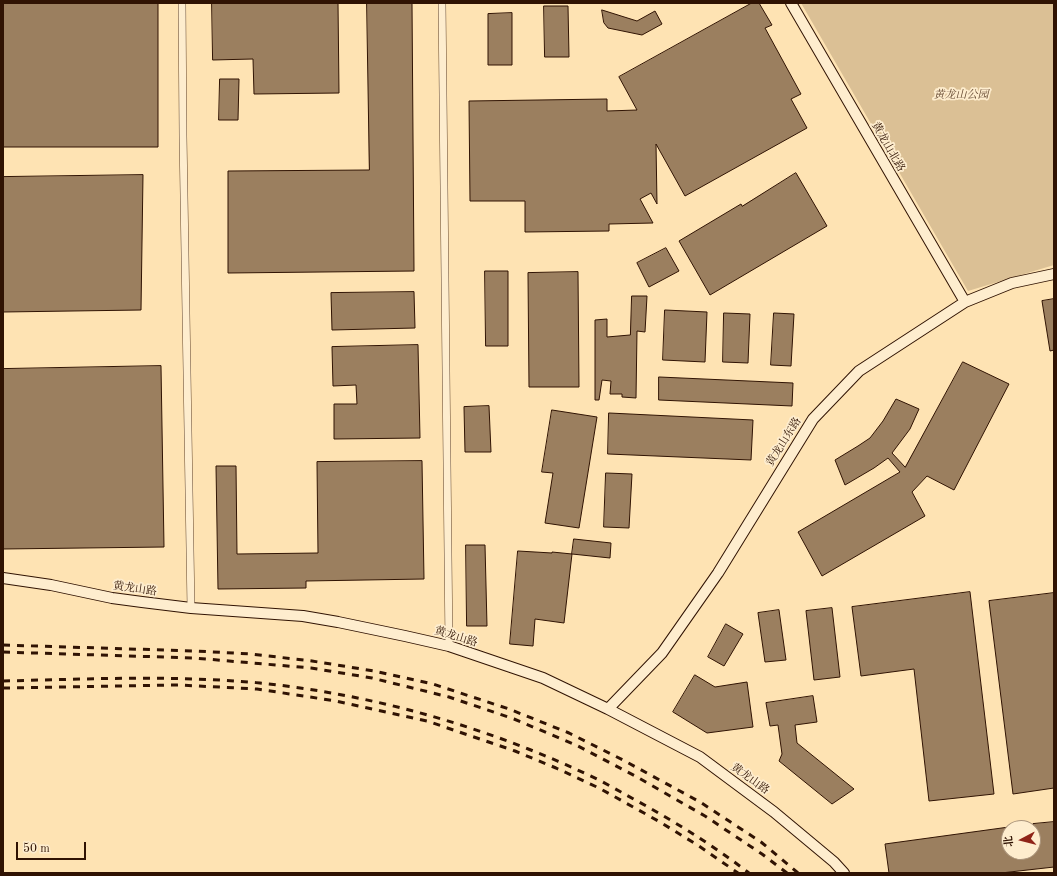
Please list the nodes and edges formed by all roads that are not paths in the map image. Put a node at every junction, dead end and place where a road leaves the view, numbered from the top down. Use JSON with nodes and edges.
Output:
{"nodes":[{"id":1,"x":182,"y":3,"type":"edge"},
{"id":2,"x":442,"y":3,"type":"edge"},
{"id":3,"x":791,"y":3,"type":"edge"},
{"id":4,"x":1054,"y":274,"type":"edge"},
{"id":5,"x":965,"y":302,"type":"junction"},
{"id":6,"x":3,"y":578,"type":"edge"},
{"id":7,"x":191,"y":608,"type":"junction"},
{"id":8,"x":449,"y":646,"type":"junction"},
{"id":9,"x":608,"y":709,"type":"junction"},
{"id":10,"x":844,"y":873,"type":"edge"}],
"edges":[{"from":1,"to":7,"type":"street"},
{"from":2,"to":8,"type":"street"},
{"from":3,"to":5,"type":"street","name":"黄龙山北路"},
{"from":4,"to":5,"type":"street","name":"黄龙山东路"},
{"from":5,"to":9,"type":"street","name":"黄龙山东路"},
{"from":6,"to":7,"type":"street","name":"黄龙山路"},
{"from":7,"to":8,"type":"street","name":"黄龙山路"},
{"from":8,"to":9,"type":"street","name":"黄龙山路"},
{"from":9,"to":10,"type":"street","name":"黄龙山路"}]}
